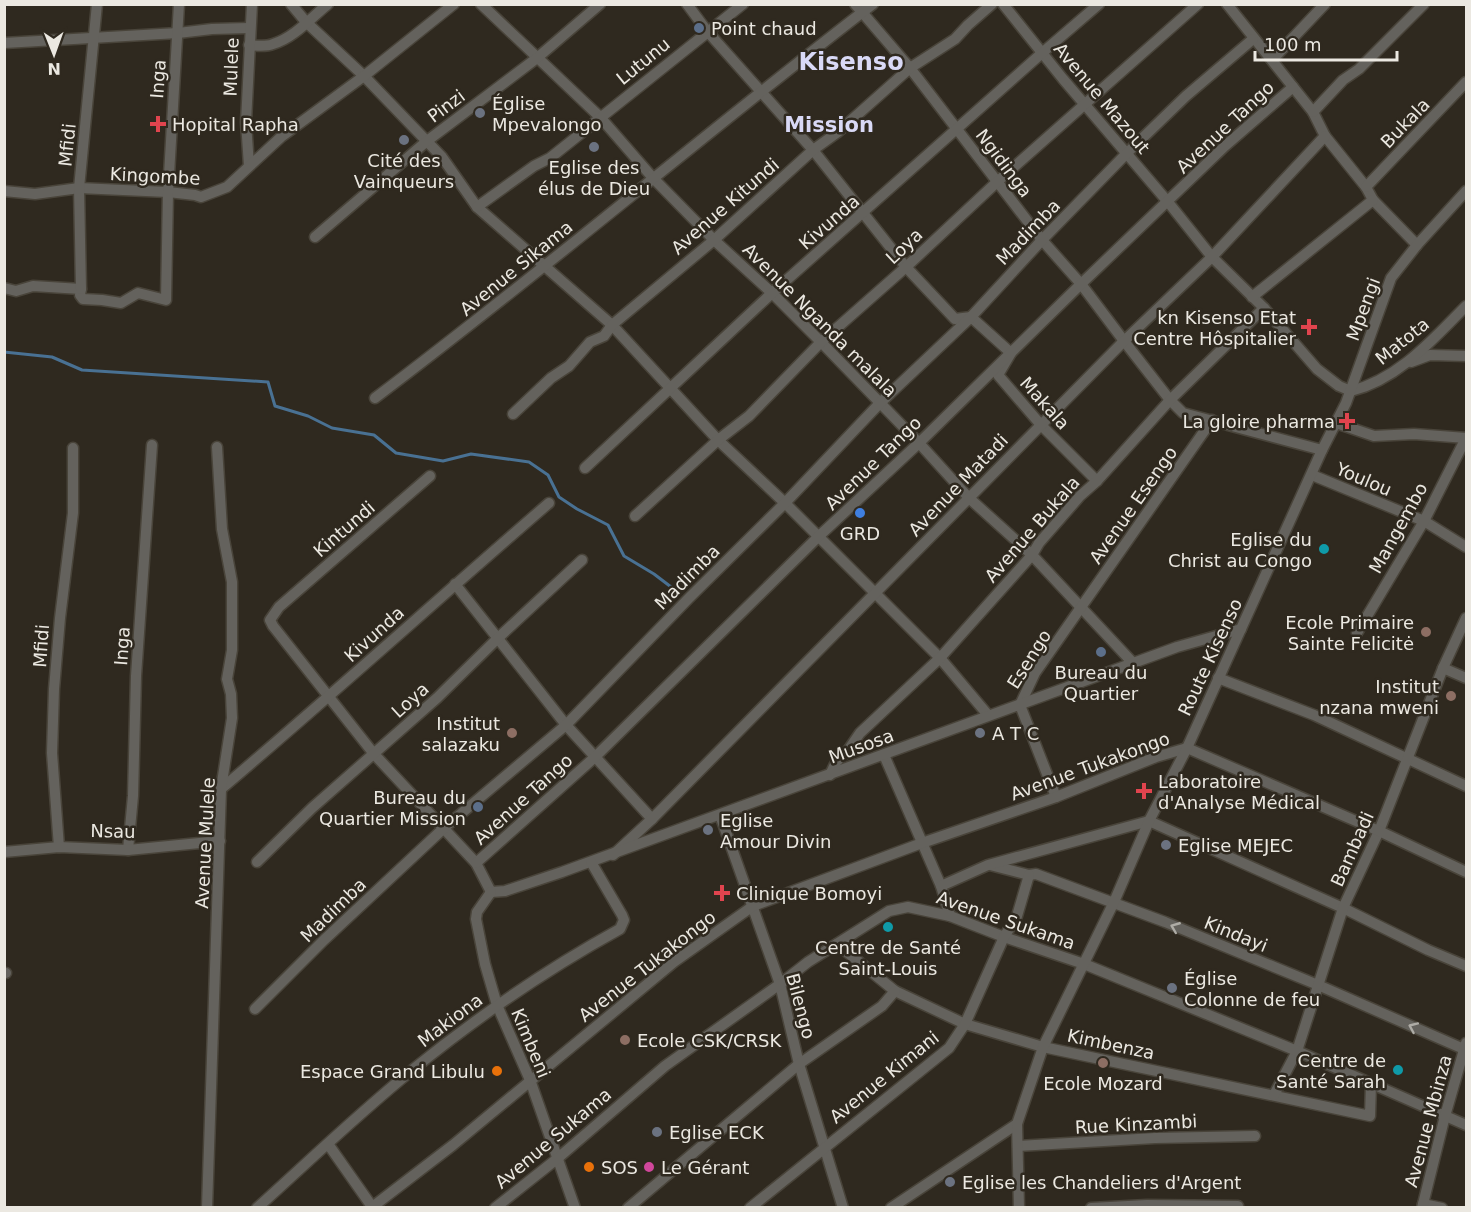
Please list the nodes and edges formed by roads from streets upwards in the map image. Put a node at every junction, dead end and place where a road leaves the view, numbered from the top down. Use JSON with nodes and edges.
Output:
{"nodes":[{"id":1,"x":97,"y":4,"type":"edge"},
{"id":2,"x":179,"y":4,"type":"edge"},
{"id":3,"x":252,"y":4,"type":"edge"},
{"id":4,"x":291,"y":4,"type":"edge"},
{"id":5,"x":328,"y":4,"type":"edge"},
{"id":6,"x":454,"y":4,"type":"edge"},
{"id":7,"x":481,"y":4,"type":"edge"},
{"id":8,"x":600,"y":4,"type":"edge"},
{"id":9,"x":687,"y":4,"type":"edge"},
{"id":10,"x":742,"y":4,"type":"edge"},
{"id":11,"x":873,"y":4,"type":"edge"},
{"id":12,"x":992,"y":4,"type":"edge"},
{"id":13,"x":1003,"y":4,"type":"edge"},
{"id":14,"x":1099,"y":4,"type":"edge"},
{"id":15,"x":1198,"y":4,"type":"edge"},
{"id":16,"x":1227,"y":4,"type":"edge"},
{"id":17,"x":1325,"y":4,"type":"edge"},
{"id":18,"x":1424,"y":4,"type":"edge"},
{"id":19,"x":858,"y":9,"type":"edge"},
{"id":20,"x":306,"y":22,"type":"junction"},
{"id":21,"x":249,"y":28,"type":"junction"},
{"id":22,"x":707,"y":32,"type":"junction"},
{"id":23,"x":178,"y":33,"type":"junction"},
{"id":24,"x":94,"y":37,"type":"junction"},
{"id":25,"x":1254,"y":39,"type":"junction"},
{"id":26,"x":4,"y":43,"type":"edge"},
{"id":27,"x":249,"y":45,"type":"junction"},
{"id":28,"x":1042,"y":53,"type":"junction"},
{"id":29,"x":537,"y":58,"type":"junction"},
{"id":30,"x":1272,"y":60,"type":"junction"},
{"id":31,"x":910,"y":69,"type":"junction"},
{"id":32,"x":364,"y":76,"type":"junction"},
{"id":33,"x":1467,"y":82,"type":"edge"},
{"id":34,"x":1293,"y":87,"type":"junction"},
{"id":35,"x":763,"y":92,"type":"junction"},
{"id":36,"x":1084,"y":104,"type":"junction"},
{"id":37,"x":1313,"y":112,"type":"junction"},
{"id":38,"x":600,"y":117,"type":"junction"},
{"id":39,"x":957,"y":129,"type":"junction"},
{"id":40,"x":1325,"y":136,"type":"junction"},
{"id":41,"x":427,"y":141,"type":"junction"},
{"id":42,"x":813,"y":150,"type":"junction"},
{"id":43,"x":1127,"y":153,"type":"junction"},
{"id":44,"x":249,"y":166,"type":"junction"},
{"id":45,"x":653,"y":178,"type":"junction"},
{"id":46,"x":997,"y":182,"type":"junction"},
{"id":47,"x":1366,"y":187,"type":"junction"},
{"id":48,"x":80,"y":188,"type":"junction"},
{"id":49,"x":4,"y":191,"type":"edge"},
{"id":50,"x":168,"y":192,"type":"junction"},
{"id":51,"x":1467,"y":192,"type":"edge"},
{"id":52,"x":1373,"y":200,"type":"junction"},
{"id":53,"x":1168,"y":202,"type":"junction"},
{"id":54,"x":477,"y":207,"type":"junction"},
{"id":55,"x":864,"y":213,"type":"junction"},
{"id":56,"x":315,"y":237,"type":"dead end"},
{"id":57,"x":714,"y":240,"type":"junction"},
{"id":58,"x":1042,"y":240,"type":"junction"},
{"id":59,"x":1417,"y":245,"type":"junction"},
{"id":60,"x":1212,"y":257,"type":"junction"},
{"id":61,"x":906,"y":267,"type":"junction"},
{"id":62,"x":545,"y":268,"type":"junction"},
{"id":63,"x":1081,"y":284,"type":"junction"},
{"id":64,"x":4,"y":288,"type":"edge"},
{"id":65,"x":81,"y":289,"type":"junction"},
{"id":66,"x":772,"y":293,"type":"junction"},
{"id":67,"x":1252,"y":297,"type":"junction"},
{"id":68,"x":1467,"y":306,"type":"edge"},
{"id":69,"x":1264,"y":309,"type":"junction"},
{"id":70,"x":971,"y":317,"type":"junction"},
{"id":71,"x":612,"y":325,"type":"junction"},
{"id":72,"x":1124,"y":341,"type":"junction"},
{"id":73,"x":821,"y":342,"type":"junction"},
{"id":74,"x":1467,"y":348,"type":"edge"},
{"id":75,"x":1011,"y":353,"type":"junction"},
{"id":76,"x":1430,"y":355,"type":"junction"},
{"id":77,"x":1467,"y":356,"type":"edge"},
{"id":78,"x":1403,"y":366,"type":"junction"},
{"id":79,"x":671,"y":387,"type":"junction"},
{"id":80,"x":1351,"y":391,"type":"junction"},
{"id":81,"x":375,"y":398,"type":"dead end"},
{"id":82,"x":1170,"y":400,"type":"junction"},
{"id":83,"x":880,"y":403,"type":"junction"},
{"id":84,"x":513,"y":414,"type":"dead end"},
{"id":85,"x":1212,"y":420,"type":"junction"},
{"id":86,"x":1336,"y":423,"type":"junction"},
{"id":87,"x":1041,"y":425,"type":"junction"},
{"id":88,"x":1466,"y":438,"type":"edge"},
{"id":89,"x":718,"y":440,"type":"junction"},
{"id":90,"x":919,"y":443,"type":"junction"},
{"id":91,"x":152,"y":445,"type":"dead end"},
{"id":92,"x":217,"y":447,"type":"dead end"},
{"id":93,"x":73,"y":448,"type":"dead end"},
{"id":94,"x":1322,"y":450,"type":"junction"},
{"id":95,"x":585,"y":468,"type":"dead end"},
{"id":96,"x":1312,"y":475,"type":"junction"},
{"id":97,"x":430,"y":476,"type":"dead end"},
{"id":98,"x":1097,"y":481,"type":"junction"},
{"id":99,"x":969,"y":498,"type":"junction"},
{"id":100,"x":549,"y":503,"type":"dead end"},
{"id":101,"x":785,"y":503,"type":"junction"},
{"id":102,"x":635,"y":516,"type":"dead end"},
{"id":103,"x":1424,"y":521,"type":"junction"},
{"id":104,"x":818,"y":537,"type":"junction"},
{"id":105,"x":1467,"y":548,"type":"edge"},
{"id":106,"x":1032,"y":555,"type":"junction"},
{"id":107,"x":582,"y":560,"type":"dead end"},
{"id":108,"x":454,"y":584,"type":"junction"},
{"id":109,"x":876,"y":594,"type":"junction"},
{"id":110,"x":1082,"y":608,"type":"junction"},
{"id":111,"x":1467,"y":618,"type":"edge"},
{"id":112,"x":1242,"y":629,"type":"junction"},
{"id":113,"x":1357,"y":633,"type":"dead end"},
{"id":114,"x":498,"y":638,"type":"junction"},
{"id":115,"x":940,"y":658,"type":"junction"},
{"id":116,"x":1133,"y":663,"type":"junction"},
{"id":117,"x":1443,"y":668,"type":"junction"},
{"id":118,"x":1218,"y":678,"type":"junction"},
{"id":119,"x":1467,"y":678,"type":"edge"},
{"id":120,"x":328,"y":698,"type":"junction"},
{"id":121,"x":1020,"y":705,"type":"junction"},
{"id":122,"x":988,"y":715,"type":"junction"},
{"id":123,"x":566,"y":725,"type":"junction"},
{"id":124,"x":1187,"y":748,"type":"junction"},
{"id":125,"x":374,"y":754,"type":"junction"},
{"id":126,"x":884,"y":755,"type":"junction"},
{"id":127,"x":595,"y":757,"type":"junction"},
{"id":128,"x":1407,"y":758,"type":"junction"},
{"id":129,"x":830,"y":775,"type":"junction"},
{"id":130,"x":1467,"y":786,"type":"edge"},
{"id":131,"x":221,"y":789,"type":"junction"},
{"id":132,"x":1056,"y":797,"type":"junction"},
{"id":133,"x":720,"y":815,"type":"junction"},
{"id":134,"x":652,"y":819,"type":"junction"},
{"id":135,"x":1149,"y":821,"type":"junction"},
{"id":136,"x":444,"y":828,"type":"junction"},
{"id":137,"x":1379,"y":831,"type":"junction"},
{"id":138,"x":220,"y":841,"type":"junction"},
{"id":139,"x":922,"y":843,"type":"junction"},
{"id":140,"x":59,"y":847,"type":"junction"},
{"id":141,"x":128,"y":850,"type":"junction"},
{"id":142,"x":4,"y":852,"type":"edge"},
{"id":143,"x":612,"y":855,"type":"junction"},
{"id":144,"x":257,"y":861,"type":"dead end"},
{"id":145,"x":591,"y":862,"type":"junction"},
{"id":146,"x":476,"y":863,"type":"junction"},
{"id":147,"x":988,"y":865,"type":"junction"},
{"id":148,"x":1467,"y":872,"type":"edge"},
{"id":149,"x":1029,"y":875,"type":"junction"},
{"id":150,"x":941,"y":886,"type":"junction"},
{"id":151,"x":491,"y":892,"type":"junction"},
{"id":152,"x":1114,"y":902,"type":"junction"},
{"id":153,"x":753,"y":906,"type":"junction"},
{"id":154,"x":1343,"y":908,"type":"junction"},
{"id":155,"x":950,"y":916,"type":"junction"},
{"id":156,"x":1005,"y":937,"type":"junction"},
{"id":157,"x":837,"y":944,"type":"junction"},
{"id":158,"x":1084,"y":964,"type":"junction"},
{"id":159,"x":1467,"y":966,"type":"edge"},
{"id":160,"x":780,"y":984,"type":"junction"},
{"id":161,"x":1318,"y":985,"type":"junction"},
{"id":162,"x":895,"y":991,"type":"junction"},
{"id":163,"x":497,"y":1005,"type":"junction"},
{"id":164,"x":255,"y":1009,"type":"dead end"},
{"id":165,"x":964,"y":1024,"type":"junction"},
{"id":166,"x":1043,"y":1047,"type":"junction"},
{"id":167,"x":1466,"y":1047,"type":"edge"},
{"id":168,"x":1297,"y":1051,"type":"junction"},
{"id":169,"x":800,"y":1064,"type":"junction"},
{"id":170,"x":530,"y":1080,"type":"junction"},
{"id":171,"x":1371,"y":1084,"type":"junction"},
{"id":172,"x":1274,"y":1095,"type":"junction"},
{"id":173,"x":1444,"y":1116,"type":"junction"},
{"id":174,"x":1017,"y":1124,"type":"junction"},
{"id":175,"x":1467,"y":1125,"type":"edge"},
{"id":176,"x":1255,"y":1136,"type":"dead end"},
{"id":177,"x":328,"y":1144,"type":"junction"},
{"id":178,"x":1018,"y":1146,"type":"junction"},
{"id":179,"x":825,"y":1147,"type":"junction"},
{"id":180,"x":558,"y":1158,"type":"junction"},
{"id":181,"x":1238,"y":1206,"type":"dead end"},
{"id":182,"x":1422,"y":1206,"type":"edge"},
{"id":183,"x":372,"y":1207,"type":"edge"},
{"id":184,"x":207,"y":1208,"type":"edge"},
{"id":185,"x":257,"y":1208,"type":"edge"},
{"id":186,"x":495,"y":1208,"type":"edge"},
{"id":187,"x":575,"y":1208,"type":"edge"},
{"id":188,"x":628,"y":1208,"type":"edge"},
{"id":189,"x":750,"y":1208,"type":"edge"},
{"id":190,"x":843,"y":1208,"type":"edge"},
{"id":191,"x":891,"y":1208,"type":"edge"},
{"id":192,"x":1019,"y":1208,"type":"edge"},
{"id":193,"x":1091,"y":1208,"type":"edge"},
{"id":194,"x":1442,"y":1208,"type":"edge"}],
"edges":[{"from":1,"to":24,"type":"street","name":"Mfidi"},
{"from":2,"to":23,"type":"street","name":"Inga"},
{"from":3,"to":21,"type":"street","name":"Mulele"},
{"from":4,"to":20,"type":"street"},
{"from":5,"to":20,"type":"street"},
{"from":6,"to":32,"type":"street","name":"Kingombe"},
{"from":7,"to":29,"type":"street","name":"Avenue Nganda malala"},
{"from":8,"to":29,"type":"street","name":"Pinzi"},
{"from":9,"to":22,"type":"street"},
{"from":10,"to":22,"type":"street","name":"Lutunu"},
{"from":11,"to":19,"type":"street","name":"Avenue Sikama"},
{"from":12,"to":31,"type":"street","name":"Avenue Kitundi"},
{"from":13,"to":28,"type":"street","name":"Avenue Mazout"},
{"from":14,"to":28,"type":"street","name":"Kivunda"},
{"from":15,"to":36,"type":"street","name":"Loya"},
{"from":16,"to":25,"type":"street"},
{"from":17,"to":30,"type":"street"},
{"from":18,"to":37,"type":"street"},
{"from":19,"to":31,"type":"street","name":"Ngidinga"},
{"from":19,"to":35,"type":"street","name":"Avenue Sikama"},
{"from":20,"to":27,"type":"street"},
{"from":20,"to":32,"type":"street"},
{"from":21,"to":23,"type":"street"},
{"from":21,"to":27,"type":"street","name":"Mulele"},
{"from":22,"to":35,"type":"street"},
{"from":22,"to":38,"type":"street","name":"Lutunu"},
{"from":23,"to":24,"type":"street"},
{"from":23,"to":50,"type":"street","name":"Inga"},
{"from":24,"to":26,"type":"street"},
{"from":24,"to":48,"type":"street","name":"Mfidi"},
{"from":25,"to":30,"type":"street"},
{"from":25,"to":43,"type":"street","name":"Madimba"},
{"from":27,"to":44,"type":"street","name":"Mulele"},
{"from":28,"to":36,"type":"street","name":"Avenue Mazout"},
{"from":28,"to":39,"type":"street","name":"Kivunda"},
{"from":29,"to":38,"type":"street","name":"Avenue Nganda malala"},
{"from":29,"to":41,"type":"street","name":"Pinzi"},
{"from":30,"to":34,"type":"street"},
{"from":31,"to":39,"type":"street","name":"Ngidinga"},
{"from":31,"to":42,"type":"street","name":"Avenue Kitundi"},
{"from":32,"to":41,"type":"street"},
{"from":32,"to":44,"type":"street","name":"Kingombe"},
{"from":33,"to":47,"type":"street","name":"Bukala"},
{"from":34,"to":37,"type":"street"},
{"from":34,"to":53,"type":"street","name":"Avenue Tango"},
{"from":35,"to":42,"type":"street"},
{"from":35,"to":45,"type":"street","name":"Avenue Sikama"},
{"from":36,"to":43,"type":"street","name":"Avenue Mazout"},
{"from":36,"to":46,"type":"street","name":"Loya"},
{"from":37,"to":40,"type":"street"},
{"from":38,"to":45,"type":"street","name":"Avenue Nganda malala"},
{"from":38,"to":54,"type":"street","name":"Lutunu"},
{"from":39,"to":46,"type":"street","name":"Ngidinga"},
{"from":39,"to":55,"type":"street","name":"Kivunda"},
{"from":40,"to":47,"type":"street"},
{"from":40,"to":60,"type":"street","name":"Avenue Matadi"},
{"from":41,"to":54,"type":"street"},
{"from":41,"to":56,"type":"street","name":"Pinzi"},
{"from":42,"to":55,"type":"street"},
{"from":42,"to":57,"type":"street","name":"Avenue Kitundi"},
{"from":43,"to":53,"type":"street","name":"Avenue Mazout"},
{"from":43,"to":58,"type":"street","name":"Madimba"},
{"from":44,"to":50,"type":"street","name":"Kingombe"},
{"from":45,"to":57,"type":"street","name":"Avenue Nganda malala"},
{"from":45,"to":62,"type":"street","name":"Avenue Sikama"},
{"from":46,"to":58,"type":"street","name":"Ngidinga"},
{"from":46,"to":61,"type":"street","name":"Loya"},
{"from":47,"to":52,"type":"street"},
{"from":48,"to":49,"type":"street","name":"Kingombe"},
{"from":48,"to":50,"type":"street","name":"Kingombe"},
{"from":48,"to":65,"type":"street","name":"Mfidi"},
{"from":50,"to":65,"type":"street","name":"Inga"},
{"from":51,"to":59,"type":"street","name":"Mpengi"},
{"from":52,"to":59,"type":"street"},
{"from":52,"to":67,"type":"street"},
{"from":53,"to":60,"type":"street","name":"Avenue Mazout"},
{"from":53,"to":63,"type":"street","name":"Avenue Tango"},
{"from":54,"to":62,"type":"street"},
{"from":55,"to":61,"type":"street"},
{"from":55,"to":66,"type":"street","name":"Kivunda"},
{"from":57,"to":66,"type":"street","name":"Avenue Nganda malala"},
{"from":57,"to":71,"type":"street","name":"Avenue Kitundi"},
{"from":58,"to":63,"type":"street","name":"Ngidinga"},
{"from":58,"to":70,"type":"street","name":"Madimba"},
{"from":59,"to":80,"type":"street","name":"Mpengi"},
{"from":60,"to":67,"type":"street","name":"Avenue Mazout"},
{"from":60,"to":72,"type":"street","name":"Avenue Matadi"},
{"from":61,"to":70,"type":"street"},
{"from":61,"to":73,"type":"street","name":"Loya"},
{"from":62,"to":71,"type":"street"},
{"from":62,"to":81,"type":"street","name":"Avenue Sikama"},
{"from":63,"to":72,"type":"street","name":"Ngidinga"},
{"from":63,"to":75,"type":"street","name":"Avenue Tango"},
{"from":64,"to":65,"type":"street"},
{"from":66,"to":73,"type":"street","name":"Avenue Nganda malala"},
{"from":66,"to":79,"type":"street","name":"Kivunda"},
{"from":67,"to":69,"type":"street","name":"Avenue Mazout"},
{"from":68,"to":78,"type":"street","name":"Matota"},
{"from":69,"to":80,"type":"street","name":"Avenue Mazout"},
{"from":69,"to":82,"type":"street","name":"Avenue Bukala"},
{"from":70,"to":75,"type":"street"},
{"from":70,"to":83,"type":"street","name":"Madimba"},
{"from":71,"to":79,"type":"street"},
{"from":71,"to":84,"type":"street","name":"Avenue Kitundi"},
{"from":72,"to":82,"type":"street","name":"Ngidinga"},
{"from":72,"to":87,"type":"street","name":"Avenue Matadi"},
{"from":73,"to":83,"type":"street","name":"Avenue Nganda malala"},
{"from":73,"to":89,"type":"street","name":"Loya"},
{"from":74,"to":76,"type":"street"},
{"from":75,"to":87,"type":"street","name":"Makala"},
{"from":75,"to":90,"type":"street","name":"Avenue Tango"},
{"from":76,"to":77,"type":"street"},
{"from":76,"to":78,"type":"street"},
{"from":78,"to":80,"type":"street","name":"Matota"},
{"from":79,"to":89,"type":"street"},
{"from":79,"to":95,"type":"street","name":"Kivunda"},
{"from":80,"to":86,"type":"street","name":"Route Kisenso"},
{"from":82,"to":85,"type":"street","name":"Ngidinga"},
{"from":82,"to":98,"type":"street","name":"Avenue Bukala"},
{"from":83,"to":90,"type":"street","name":"Avenue Nganda malala"},
{"from":83,"to":101,"type":"street","name":"Madimba"},
{"from":85,"to":94,"type":"street","name":"Ngidinga"},
{"from":85,"to":110,"type":"street","name":"Avenue Esengo"},
{"from":86,"to":88,"type":"street"},
{"from":86,"to":94,"type":"street","name":"Route Kisenso"},
{"from":87,"to":98,"type":"street","name":"Makala"},
{"from":87,"to":99,"type":"street","name":"Avenue Matadi"},
{"from":88,"to":103,"type":"street","name":"Mangembo"},
{"from":89,"to":101,"type":"street"},
{"from":89,"to":102,"type":"street","name":"Loya"},
{"from":90,"to":99,"type":"street","name":"Avenue Nganda malala"},
{"from":90,"to":104,"type":"street","name":"Avenue Tango"},
{"from":91,"to":141,"type":"street","name":"Inga"},
{"from":92,"to":131,"type":"street","name":"Avenue Mulele"},
{"from":93,"to":140,"type":"street","name":"Mfidi"},
{"from":94,"to":96,"type":"street","name":"Route Kisenso"},
{"from":96,"to":103,"type":"street","name":"Youlou"},
{"from":96,"to":112,"type":"street","name":"Route Kisenso"},
{"from":97,"to":120,"type":"street","name":"Kintundi"},
{"from":98,"to":106,"type":"street","name":"Avenue Bukala"},
{"from":99,"to":106,"type":"street","name":"Avenue Nganda malala"},
{"from":99,"to":109,"type":"street","name":"Avenue Matadi"},
{"from":100,"to":108,"type":"street","name":"Kivunda"},
{"from":101,"to":104,"type":"street"},
{"from":101,"to":123,"type":"street","name":"Madimba"},
{"from":103,"to":105,"type":"street","name":"Youlou"},
{"from":103,"to":113,"type":"street","name":"Mangembo"},
{"from":104,"to":109,"type":"street"},
{"from":104,"to":127,"type":"street","name":"Avenue Tango"},
{"from":106,"to":110,"type":"street","name":"Avenue Nganda malala"},
{"from":106,"to":115,"type":"street","name":"Avenue Bukala"},
{"from":107,"to":114,"type":"street","name":"Loya"},
{"from":108,"to":114,"type":"street"},
{"from":108,"to":120,"type":"street","name":"Kivunda"},
{"from":109,"to":115,"type":"street"},
{"from":109,"to":134,"type":"street","name":"Avenue Matadi"},
{"from":110,"to":116,"type":"street","name":"Avenue Nganda malala"},
{"from":110,"to":121,"type":"street","name":"Esengo"},
{"from":111,"to":117,"type":"street","name":"Bambadi"},
{"from":112,"to":116,"type":"street","name":"Musosa"},
{"from":112,"to":118,"type":"street","name":"Route Kisenso"},
{"from":114,"to":123,"type":"street"},
{"from":114,"to":125,"type":"street","name":"Loya"},
{"from":115,"to":122,"type":"street"},
{"from":115,"to":129,"type":"street","name":"Avenue Bukala"},
{"from":116,"to":121,"type":"street","name":"Musosa"},
{"from":117,"to":119,"type":"street"},
{"from":117,"to":128,"type":"street","name":"Bambadi"},
{"from":118,"to":124,"type":"street","name":"Route Kisenso"},
{"from":118,"to":128,"type":"street"},
{"from":120,"to":125,"type":"street"},
{"from":120,"to":131,"type":"street","name":"Kivunda"},
{"from":121,"to":122,"type":"street","name":"Musosa"},
{"from":121,"to":132,"type":"street","name":"Esengo"},
{"from":122,"to":126,"type":"street","name":"Musosa"},
{"from":123,"to":127,"type":"street"},
{"from":123,"to":136,"type":"street","name":"Madimba"},
{"from":124,"to":132,"type":"street","name":"Avenue Tukakongo"},
{"from":124,"to":135,"type":"street","name":"Route Kisenso"},
{"from":124,"to":137,"type":"street"},
{"from":125,"to":136,"type":"street"},
{"from":125,"to":144,"type":"street","name":"Loya"},
{"from":126,"to":129,"type":"street","name":"Musosa"},
{"from":126,"to":139,"type":"street"},
{"from":127,"to":134,"type":"street"},
{"from":127,"to":146,"type":"street","name":"Avenue Tango"},
{"from":128,"to":130,"type":"street"},
{"from":128,"to":137,"type":"street","name":"Bambadi"},
{"from":129,"to":133,"type":"street","name":"Musosa"},
{"from":131,"to":138,"type":"street","name":"Avenue Mulele"},
{"from":132,"to":139,"type":"street","name":"Avenue Tukakongo"},
{"from":133,"to":143,"type":"street","name":"Musosa"},
{"from":133,"to":153,"type":"street","name":"Bilengo"},
{"from":134,"to":143,"type":"street","name":"Avenue Matadi"},
{"from":135,"to":147,"type":"street"},
{"from":135,"to":152,"type":"street","name":"Route Kisenso"},
{"from":135,"to":154,"type":"street"},
{"from":136,"to":146,"type":"street"},
{"from":136,"to":164,"type":"street","name":"Madimba"},
{"from":137,"to":148,"type":"street"},
{"from":137,"to":154,"type":"street","name":"Bambadi"},
{"from":138,"to":141,"type":"street","name":"Nsau"},
{"from":138,"to":184,"type":"street","name":"Avenue Mulele"},
{"from":139,"to":150,"type":"street"},
{"from":139,"to":153,"type":"street","name":"Avenue Tukakongo"},
{"from":140,"to":141,"type":"street","name":"Nsau"},
{"from":140,"to":142,"type":"street","name":"Nsau"},
{"from":143,"to":145,"type":"street","name":"Musosa"},
{"from":145,"to":151,"type":"street","name":"Musosa"},
{"from":145,"to":163,"type":"street","name":"Makiona"},
{"from":146,"to":151,"type":"street"},
{"from":147,"to":149,"type":"street","name":"Kindayi"},
{"from":147,"to":150,"type":"street"},
{"from":149,"to":152,"type":"street","name":"Kindayi"},
{"from":149,"to":156,"type":"street","name":"Avenue Kimani"},
{"from":150,"to":155,"type":"street"},
{"from":151,"to":163,"type":"street","name":"Kimbeni"},
{"from":152,"to":158,"type":"street","name":"Route Kisenso"},
{"from":161,"to":152,"type":"street","name":"Kindayi","one_way":true},
{"from":153,"to":160,"type":"street","name":"Bilengo"},
{"from":153,"to":170,"type":"street","name":"Avenue Tukakongo"},
{"from":154,"to":159,"type":"street"},
{"from":154,"to":161,"type":"street","name":"Bambadi"},
{"from":155,"to":156,"type":"street","name":"Avenue Sukama"},
{"from":155,"to":157,"type":"street","name":"Avenue Sukama"},
{"from":156,"to":158,"type":"street","name":"Avenue Sukama"},
{"from":156,"to":165,"type":"street","name":"Avenue Kimani"},
{"from":157,"to":160,"type":"street","name":"Avenue Sukama"},
{"from":157,"to":162,"type":"street","name":"Kimbenza"},
{"from":158,"to":166,"type":"street","name":"Route Kisenso"},
{"from":158,"to":168,"type":"street","name":"Avenue Sukama"},
{"from":160,"to":169,"type":"street","name":"Bilengo"},
{"from":160,"to":180,"type":"street","name":"Avenue Sukama"},
{"from":167,"to":161,"type":"street","name":"Kindayi","one_way":true},
{"from":161,"to":168,"type":"street","name":"Bambadi"},
{"from":162,"to":165,"type":"street","name":"Kimbenza"},
{"from":162,"to":169,"type":"street"},
{"from":163,"to":170,"type":"street","name":"Kimbeni"},
{"from":163,"to":177,"type":"street","name":"Makiona"},
{"from":165,"to":166,"type":"street","name":"Kimbenza"},
{"from":165,"to":179,"type":"street","name":"Avenue Kimani"},
{"from":166,"to":172,"type":"street","name":"Kimbenza"},
{"from":166,"to":174,"type":"street","name":"Route Kisenso"},
{"from":167,"to":173,"type":"street","name":"Avenue Mbinza"},
{"from":168,"to":171,"type":"street","name":"Avenue Sukama"},
{"from":168,"to":172,"type":"street","name":"Bambadi"},
{"from":169,"to":179,"type":"street","name":"Bilengo"},
{"from":169,"to":188,"type":"street"},
{"from":170,"to":180,"type":"street","name":"Kimbeni"},
{"from":170,"to":183,"type":"street","name":"Avenue Tukakongo"},
{"from":171,"to":172,"type":"street","name":"Kimbenza"},
{"from":171,"to":173,"type":"street","name":"Avenue Sukama"},
{"from":173,"to":175,"type":"street","name":"Avenue Sukama"},
{"from":173,"to":182,"type":"street","name":"Avenue Mbinza"},
{"from":174,"to":178,"type":"street","name":"Route Kisenso"},
{"from":174,"to":191,"type":"street"},
{"from":176,"to":178,"type":"street","name":"Rue Kinzambi"},
{"from":177,"to":183,"type":"street"},
{"from":177,"to":185,"type":"street","name":"Makiona"},
{"from":178,"to":192,"type":"street","name":"Route Kisenso"},
{"from":179,"to":189,"type":"street","name":"Avenue Kimani"},
{"from":179,"to":190,"type":"street","name":"Bilengo"},
{"from":180,"to":186,"type":"street","name":"Avenue Sukama"},
{"from":180,"to":187,"type":"street","name":"Kimbeni"},
{"from":181,"to":193,"type":"street"},
{"from":182,"to":194,"type":"street"}]}
